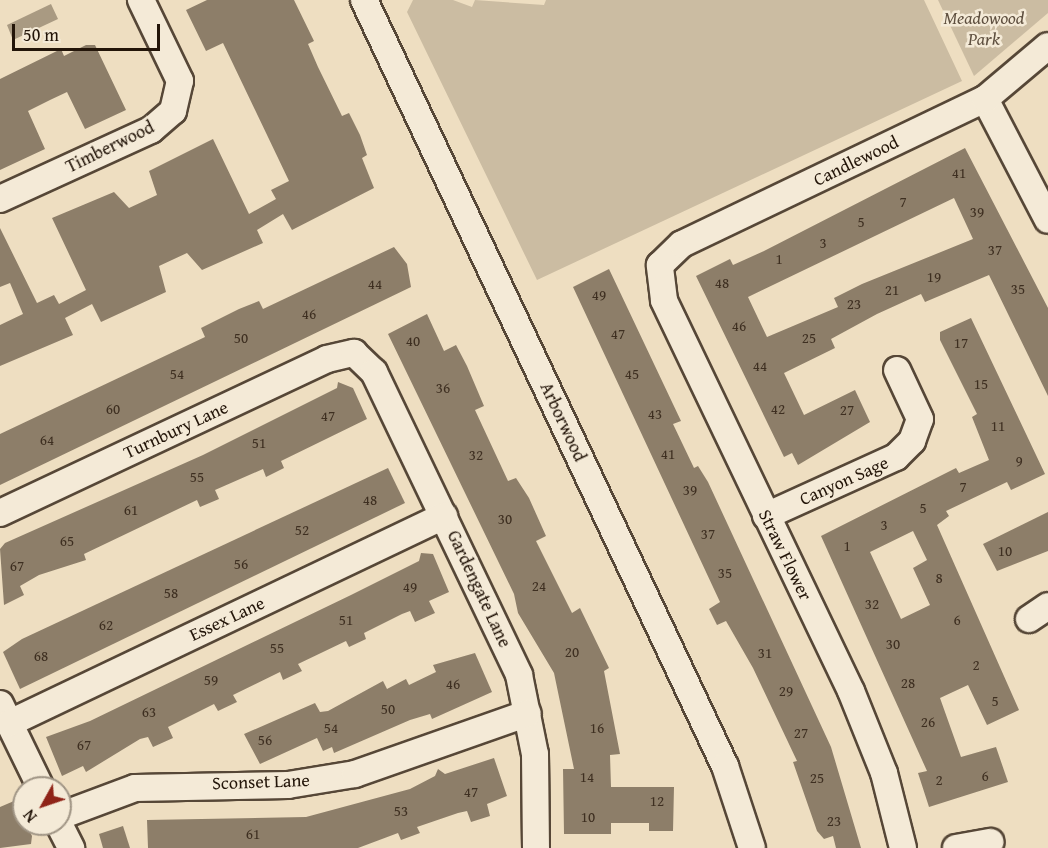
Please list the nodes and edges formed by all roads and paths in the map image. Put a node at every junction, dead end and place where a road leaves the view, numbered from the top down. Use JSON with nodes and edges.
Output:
{"nodes":[{"id":1,"x":141,"y":0,"type":"edge"},
{"id":2,"x":364,"y":0,"type":"edge"},
{"id":3,"x":1048,"y":46,"type":"edge"},
{"id":4,"x":985,"y":99,"type":"junction"},
{"id":5,"x":0,"y":199,"type":"edge"},
{"id":6,"x":1048,"y":220,"type":"edge"},
{"id":7,"x":660,"y":266,"type":"joint"},
{"id":8,"x":354,"y":353,"type":"joint"},
{"id":9,"x":897,"y":370,"type":"dead end"},
{"id":10,"x":0,"y":513,"type":"edge"},
{"id":11,"x":444,"y":516,"type":"junction"},
{"id":12,"x":766,"y":516,"type":"junction"},
{"id":13,"x":528,"y":713,"type":"junction"},
{"id":14,"x":5,"y":714,"type":"edge"},
{"id":15,"x":36,"y":776,"type":"edge"},
{"id":16,"x":72,"y":812,"type":"edge"},
{"id":17,"x":990,"y":842,"type":"dead end"},
{"id":18,"x":536,"y":848,"type":"edge"},
{"id":19,"x":752,"y":848,"type":"edge"},
{"id":20,"x":903,"y":848,"type":"edge"},
{"id":21,"x":956,"y":848,"type":"edge"}],
"edges":[{"from":1,"to":5,"type":"street","name":"Timberwood"},
{"from":2,"to":19,"type":"street","name":"Arborwood"},
{"from":3,"to":4,"type":"street","name":"Candlewood"},
{"from":4,"to":6,"type":"street"},
{"from":4,"to":7,"type":"street","name":"Candlewood"},
{"from":7,"to":12,"type":"street","name":"Straw Flower"},
{"from":8,"to":10,"type":"street","name":"Turnbury Lane"},
{"from":8,"to":11,"type":"street","name":"Gardengate Lane"},
{"from":9,"to":12,"type":"street","name":"Canyon Sage"},
{"from":11,"to":13,"type":"street","name":"Gardengate Lane"},
{"from":11,"to":14,"type":"street","name":"Essex Lane"},
{"from":12,"to":20,"type":"street","name":"Straw Flower"},
{"from":13,"to":16,"type":"street","name":"Sconset Lane"},
{"from":13,"to":18,"type":"street","name":"Gardengate Lane"},
{"from":14,"to":15,"type":"street"},
{"from":17,"to":21,"type":"street"}]}
